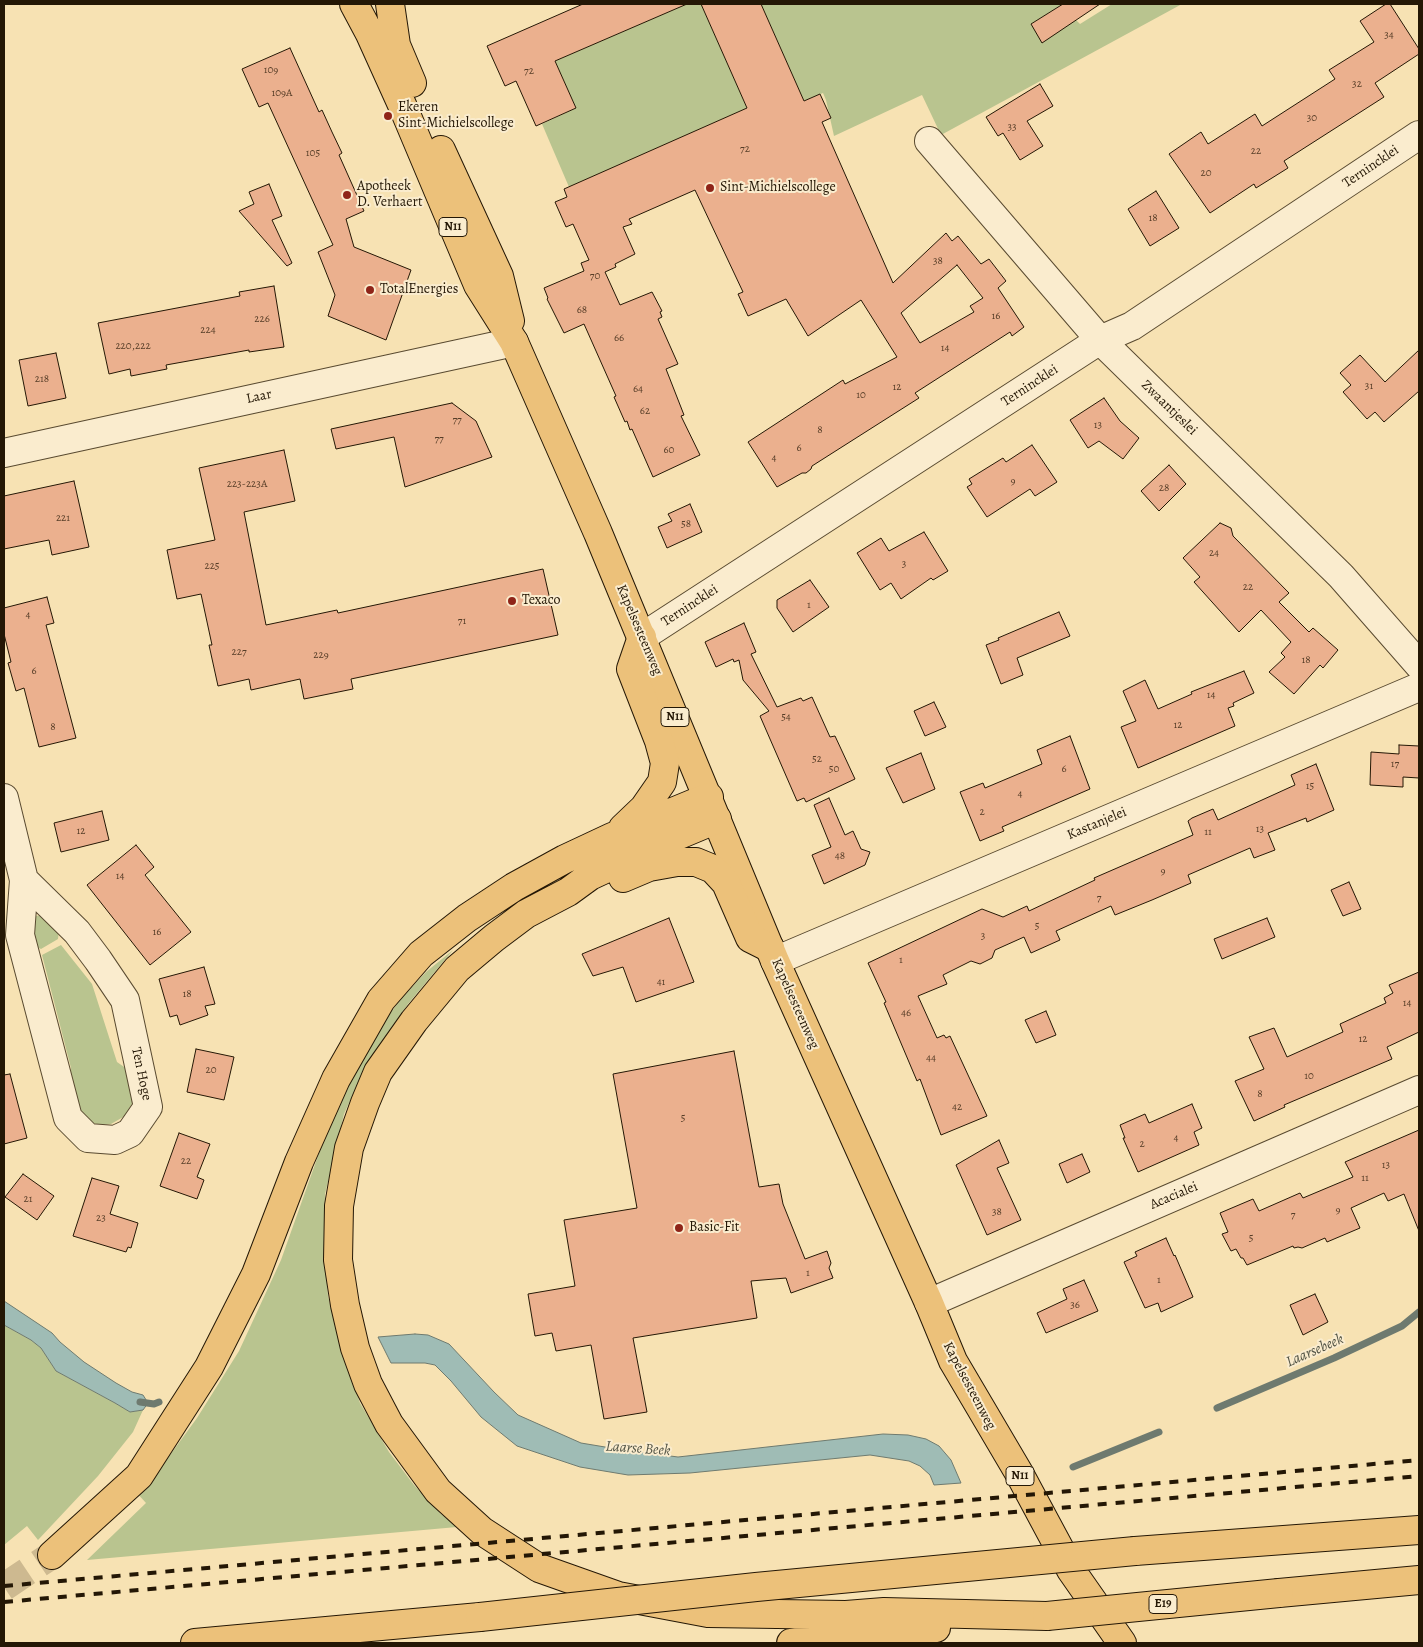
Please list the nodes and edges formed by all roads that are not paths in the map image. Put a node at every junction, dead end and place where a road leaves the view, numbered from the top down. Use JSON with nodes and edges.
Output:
{"nodes":[{"id":1,"x":354,"y":4,"type":"edge"},
{"id":2,"x":390,"y":4,"type":"edge"},
{"id":3,"x":1419,"y":135,"type":"edge"},
{"id":4,"x":929,"y":141,"type":"dead end"},
{"id":5,"x":1100,"y":340,"type":"junction"},
{"id":6,"x":514,"y":342,"type":"junction"},
{"id":7,"x":4,"y":453,"type":"edge"},
{"id":8,"x":642,"y":637,"type":"junction"},
{"id":9,"x":1419,"y":665,"type":"edge"},
{"id":10,"x":1419,"y":687,"type":"edge"},
{"id":11,"x":4,"y":798,"type":"edge"},
{"id":12,"x":713,"y":808,"type":"junction"},
{"id":13,"x":612,"y":837,"type":"junction"},
{"id":14,"x":24,"y":880,"type":"junction"},
{"id":15,"x":568,"y":892,"type":"junction"},
{"id":16,"x":773,"y":955,"type":"junction"},
{"id":17,"x":1419,"y":1090,"type":"edge"},
{"id":18,"x":929,"y":1302,"type":"junction"},
{"id":19,"x":1419,"y":1530,"type":"edge"},
{"id":20,"x":52,"y":1555,"type":"tunnel mouth"},
{"id":21,"x":1419,"y":1580,"type":"edge"},
{"id":22,"x":1047,"y":1616,"type":"junction"},
{"id":23,"x":194,"y":1643,"type":"edge"},
{"id":24,"x":791,"y":1643,"type":"edge"},
{"id":25,"x":1122,"y":1643,"type":"edge"}],
"edges":[{"from":1,"to":6,"type":"main road","name":"Kapelsesteenweg","number":"N11"},
{"from":2,"to":6,"type":"main road","name":"Kapelsesteenweg","number":"N11"},
{"from":3,"to":5,"type":"street","name":"Ternincklei"},
{"from":4,"to":5,"type":"street","name":"Zwaantjeslei"},
{"from":5,"to":8,"type":"street","name":"Ternincklei"},
{"from":5,"to":9,"type":"street","name":"Zwaantjeslei"},
{"from":6,"to":7,"type":"street","name":"Laar"},
{"from":6,"to":8,"type":"main road","name":"Kapelsesteenweg","number":"N11"},
{"from":8,"to":12,"type":"main road","name":"Kapelsesteenweg","number":"N11"},
{"from":8,"to":13,"type":"main road"},
{"from":10,"to":16,"type":"street","name":"Kastanjelei"},
{"from":11,"to":14,"type":"street","name":"Ten Hoge"},
{"from":12,"to":13,"type":"main road"},
{"from":12,"to":15,"type":"main road"},
{"from":12,"to":16,"type":"main road","name":"Kapelsesteenweg","number":"N11"},
{"from":13,"to":20,"type":"main road"},
{"from":14,"to":14,"type":"street","name":"Ten Hoge"},
{"from":15,"to":16,"type":"main road"},
{"from":15,"to":22,"type":"main road"},
{"from":16,"to":18,"type":"main road","name":"Kapelsesteenweg","number":"N11"},
{"from":17,"to":18,"type":"street","name":"Acacialei"},
{"from":18,"to":25,"type":"main road","name":"Kapelsesteenweg","number":"N11"},
{"from":19,"to":23,"type":"main road","bridge":true},
{"from":21,"to":22,"type":"main road","number":"E19","bridge":true},
{"from":22,"to":24,"type":"main road","number":"E19"}]}
